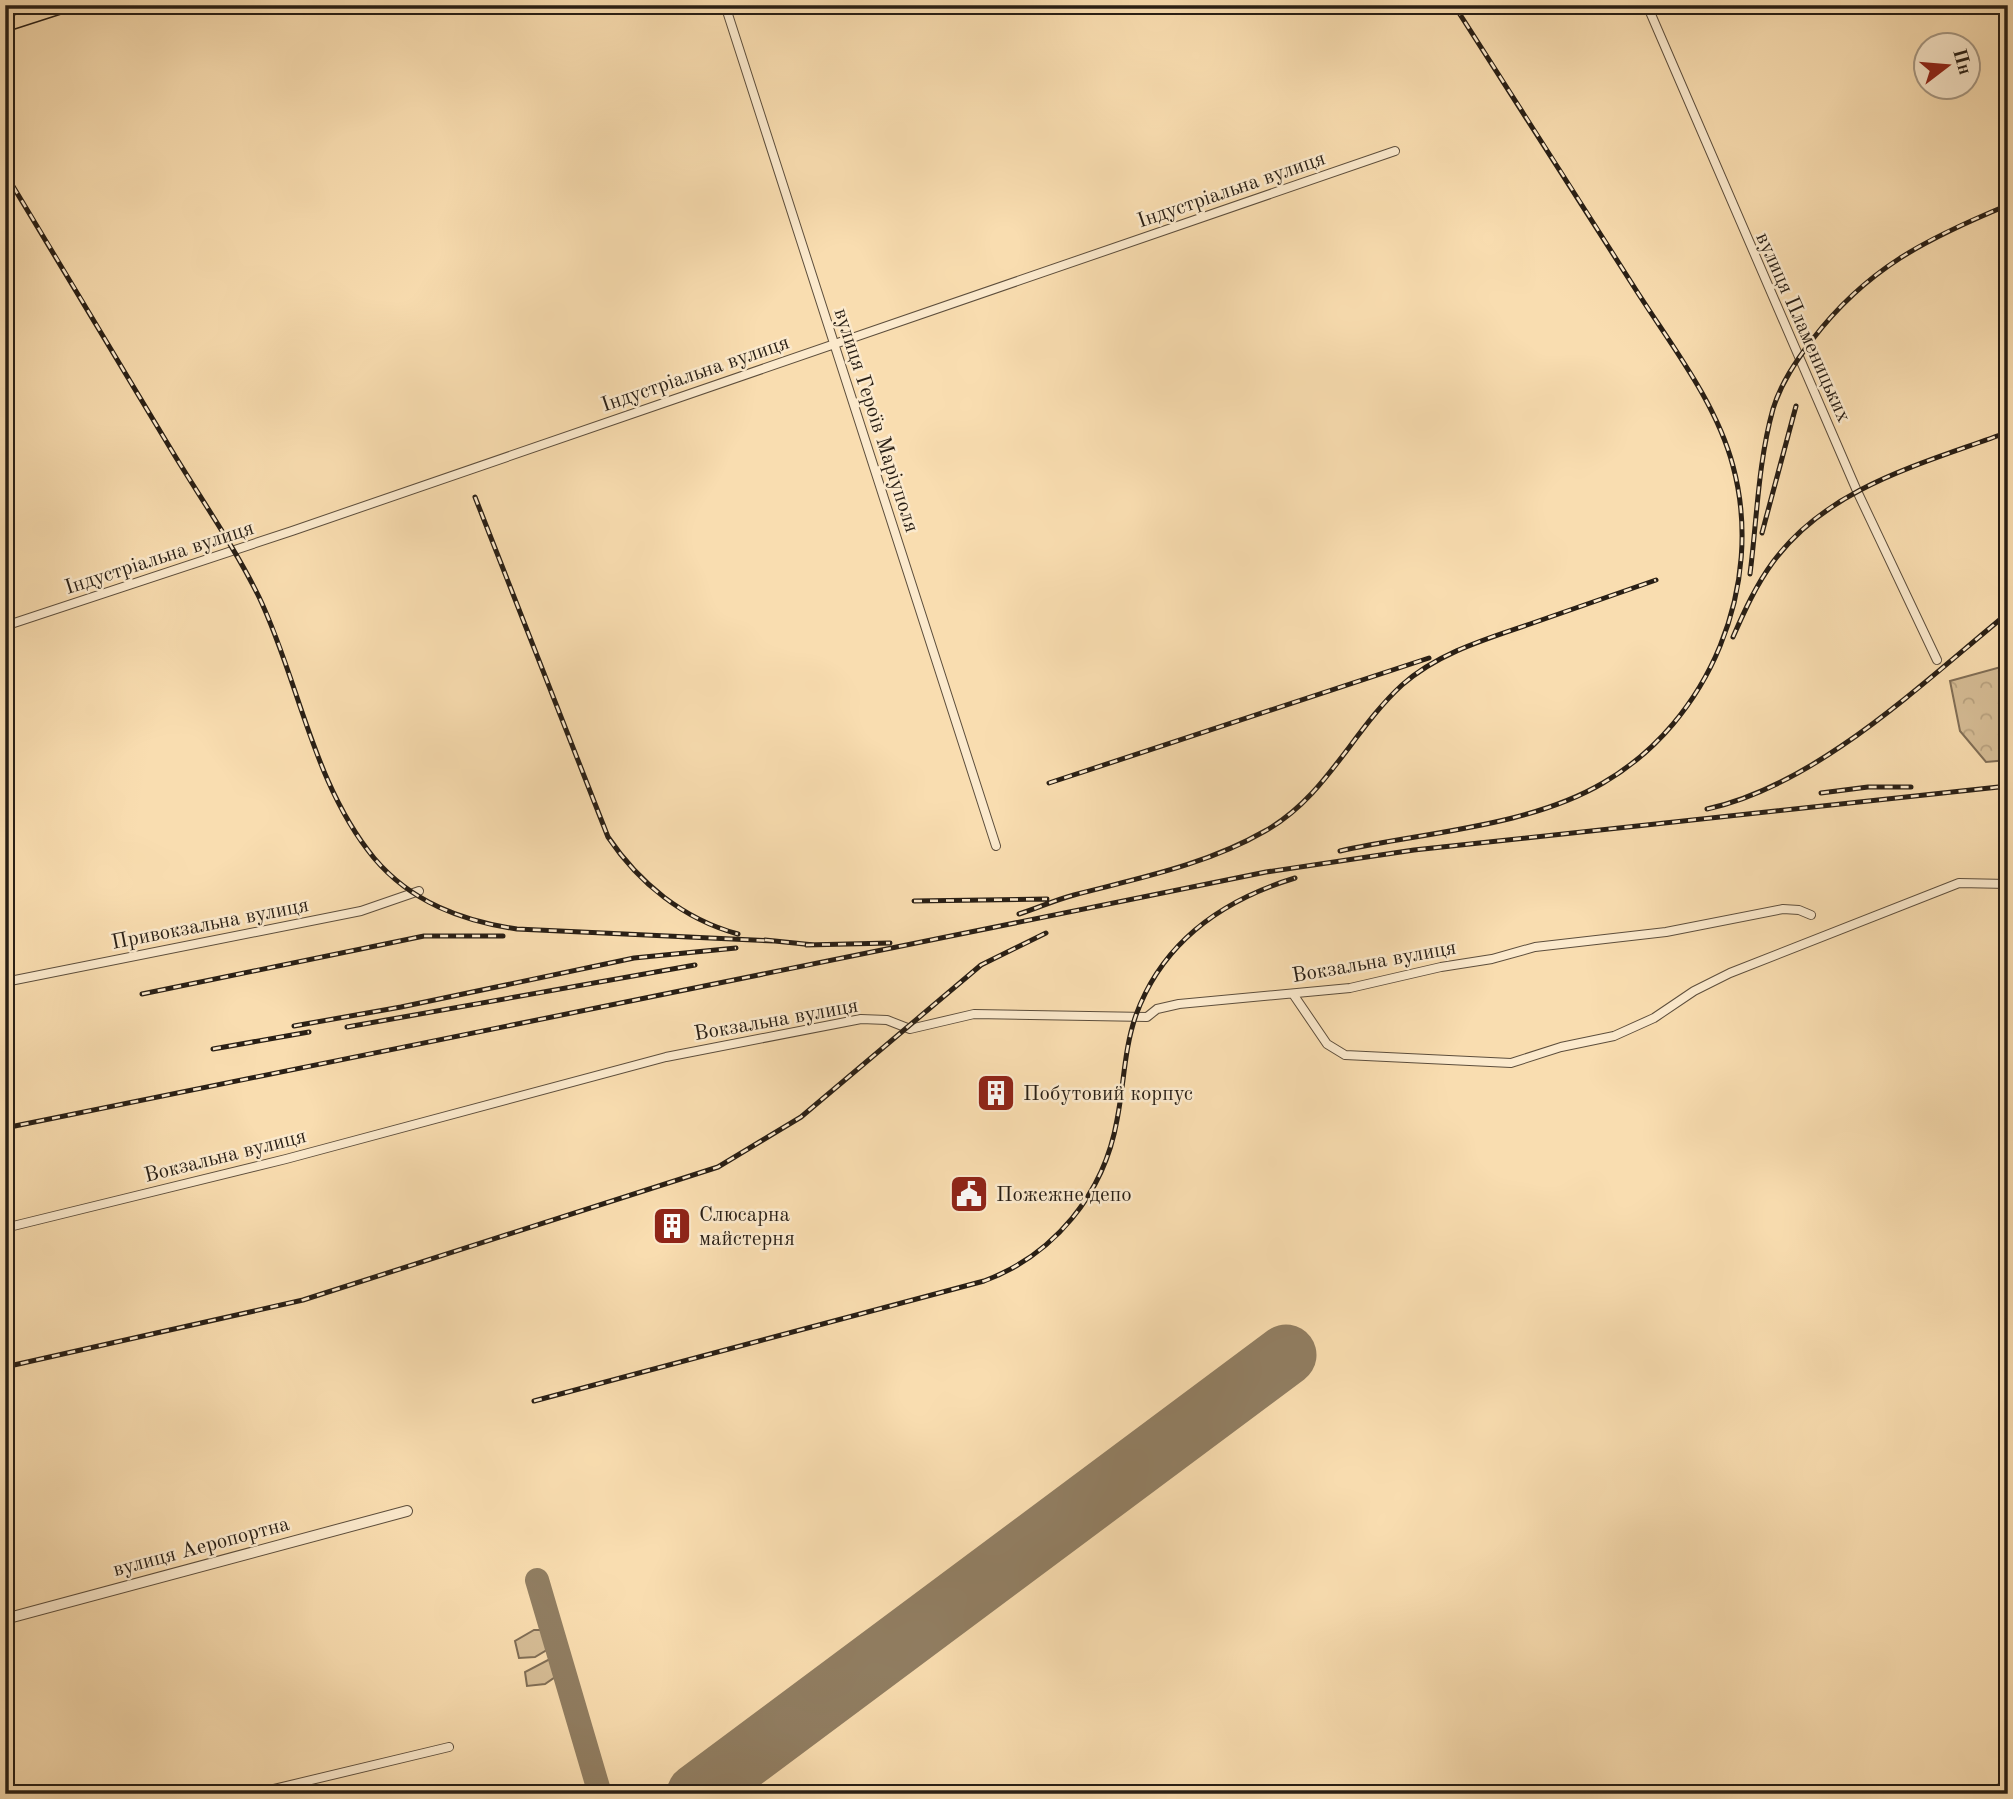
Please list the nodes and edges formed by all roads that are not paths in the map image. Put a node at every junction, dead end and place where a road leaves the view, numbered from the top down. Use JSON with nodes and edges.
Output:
{"nodes":[{"id":1,"x":67,"y":5,"type":"edge"},
{"id":2,"x":725,"y":5,"type":"edge"},
{"id":3,"x":1647,"y":5,"type":"edge"},
{"id":4,"x":5,"y":25,"type":"edge"},
{"id":5,"x":1395,"y":151,"type":"dead end"},
{"id":6,"x":834,"y":342,"type":"junction"},
{"id":7,"x":5,"y":626,"type":"edge"},
{"id":8,"x":1937,"y":660,"type":"dead end"},
{"id":9,"x":996,"y":846,"type":"dead end"},
{"id":10,"x":2008,"y":884,"type":"edge"},
{"id":11,"x":419,"y":891,"type":"dead end"},
{"id":12,"x":1811,"y":915,"type":"dead end"},
{"id":13,"x":5,"y":982,"type":"edge"},
{"id":14,"x":1293,"y":994,"type":"junction"},
{"id":15,"x":5,"y":1228,"type":"edge"},
{"id":16,"x":407,"y":1511,"type":"dead end"},
{"id":17,"x":5,"y":1619,"type":"edge"},
{"id":18,"x":449,"y":1746,"type":"dead end"},
{"id":19,"x":2008,"y":1786,"type":"edge"},
{"id":20,"x":253,"y":1794,"type":"edge"},
{"id":21,"x":1978,"y":1794,"type":"edge"}],
"edges":[{"from":1,"to":4,"type":"main road"},
{"from":2,"to":6,"type":"street","name":"вулиця Героїв Маріуполя"},
{"from":3,"to":8,"type":"street","name":"вулиця Пламеницьких"},
{"from":5,"to":6,"type":"street","name":"Індустріальна вулиця"},
{"from":6,"to":7,"type":"street","name":"Індустріальна вулиця"},
{"from":6,"to":9,"type":"street","name":"вулиця Героїв Маріуполя"},
{"from":10,"to":14,"type":"street"},
{"from":11,"to":13,"type":"street","name":"Привокзальна вулиця"},
{"from":12,"to":14,"type":"street","name":"Вокзальна вулиця"},
{"from":14,"to":15,"type":"street","name":"Вокзальна вулиця"},
{"from":16,"to":17,"type":"street","name":"вулиця Аеропортна"},
{"from":18,"to":20,"type":"street"},
{"from":19,"to":21,"type":"street"}]}
